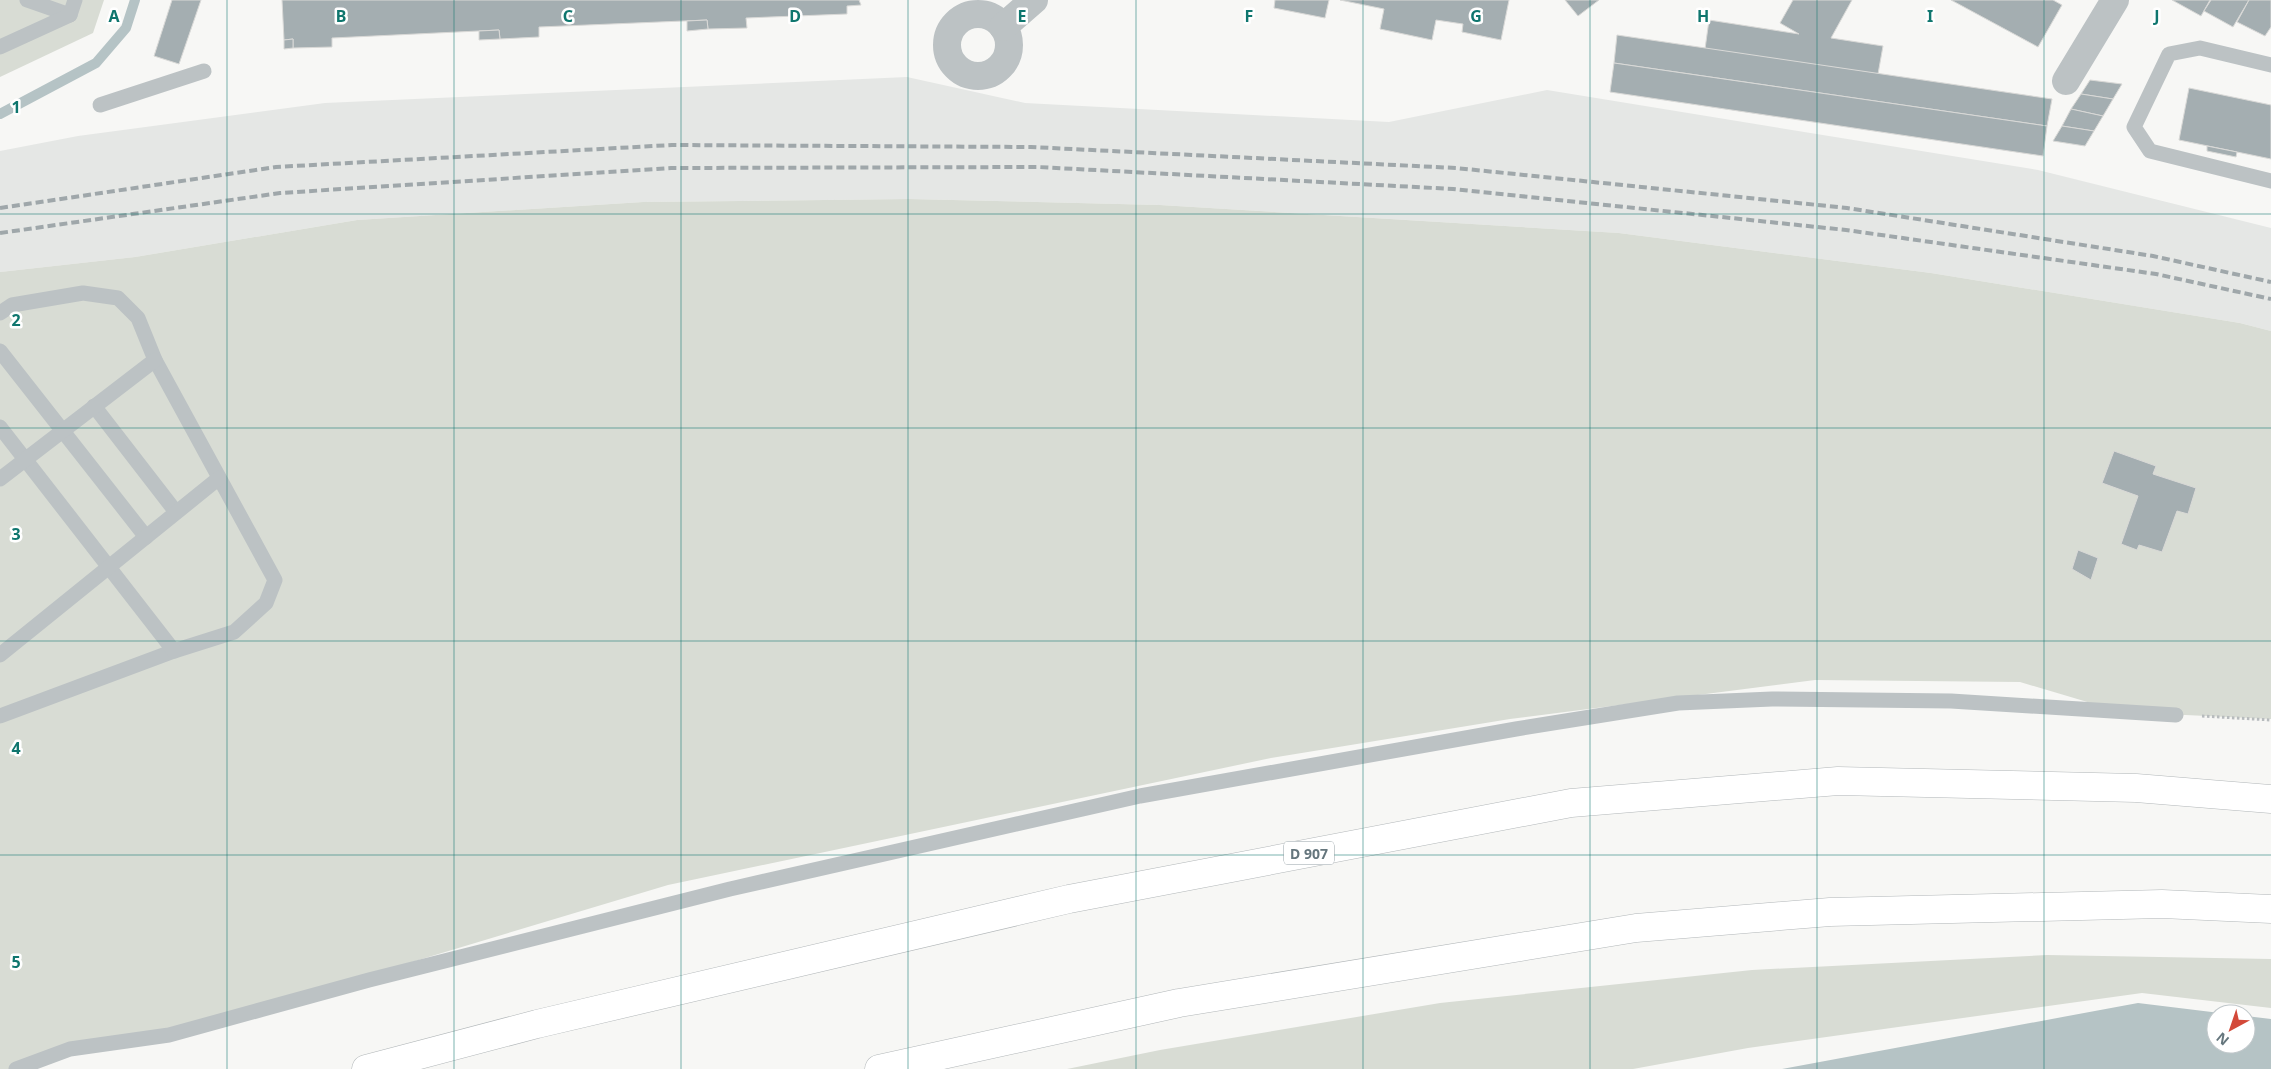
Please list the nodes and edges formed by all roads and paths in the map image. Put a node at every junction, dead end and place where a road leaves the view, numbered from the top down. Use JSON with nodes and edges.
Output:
{"nodes":[{"id":1,"x":27,"y":0,"type":"edge"},
{"id":2,"x":75,"y":0,"type":"edge"},
{"id":3,"x":1034,"y":0,"type":"edge"},
{"id":4,"x":2114,"y":0,"type":"edge"},
{"id":5,"x":70,"y":15,"type":"junction"},
{"id":6,"x":1003,"y":27,"type":"dead end"},
{"id":7,"x":0,"y":47,"type":"edge"},
{"id":8,"x":2271,"y":65,"type":"edge"},
{"id":9,"x":204,"y":71,"type":"dead end"},
{"id":10,"x":2066,"y":81,"type":"dead end"},
{"id":11,"x":100,"y":105,"type":"dead end"},
{"id":12,"x":2271,"y":181,"type":"edge"},
{"id":13,"x":0,"y":313,"type":"edge"},
{"id":14,"x":0,"y":351,"type":"edge"},
{"id":15,"x":155,"y":360,"type":"junction"},
{"id":16,"x":94,"y":406,"type":"junction"},
{"id":17,"x":0,"y":427,"type":"edge"},
{"id":18,"x":63,"y":430,"type":"junction"},
{"id":19,"x":25,"y":459,"type":"junction"},
{"id":20,"x":219,"y":478,"type":"junction"},
{"id":21,"x":0,"y":479,"type":"edge"},
{"id":22,"x":176,"y":512,"type":"junction"},
{"id":23,"x":146,"y":537,"type":"junction"},
{"id":24,"x":110,"y":566,"type":"junction"},
{"id":25,"x":174,"y":651,"type":"junction"},
{"id":26,"x":0,"y":654,"type":"edge"},
{"id":27,"x":2176,"y":715,"type":"joint"},
{"id":28,"x":0,"y":716,"type":"edge"},
{"id":29,"x":2271,"y":720,"type":"edge"},
{"id":30,"x":2271,"y":799,"type":"edge"},
{"id":31,"x":2271,"y":909,"type":"edge"},
{"id":32,"x":16,"y":1069,"type":"edge"},
{"id":33,"x":366,"y":1069,"type":"edge"},
{"id":34,"x":879,"y":1069,"type":"edge"}],
"edges":[{"from":1,"to":5,"type":"lane"},
{"from":2,"to":5,"type":"lane"},
{"from":3,"to":6,"type":"street"},
{"from":4,"to":10,"type":"street"},
{"from":5,"to":7,"type":"lane"},
{"from":8,"to":12,"type":"lane"},
{"from":9,"to":11,"type":"lane"},
{"from":13,"to":15,"type":"lane"},
{"from":14,"to":18,"type":"lane"},
{"from":15,"to":16,"type":"lane"},
{"from":15,"to":20,"type":"lane"},
{"from":16,"to":18,"type":"lane"},
{"from":16,"to":22,"type":"lane"},
{"from":17,"to":19,"type":"lane"},
{"from":18,"to":19,"type":"lane"},
{"from":18,"to":23,"type":"lane"},
{"from":19,"to":21,"type":"lane"},
{"from":19,"to":24,"type":"lane"},
{"from":20,"to":22,"type":"lane"},
{"from":20,"to":25,"type":"lane"},
{"from":22,"to":23,"type":"lane"},
{"from":23,"to":24,"type":"lane"},
{"from":24,"to":25,"type":"lane"},
{"from":24,"to":26,"type":"lane"},
{"from":25,"to":28,"type":"lane"},
{"from":27,"to":29,"type":"path"},
{"from":27,"to":32,"type":"lane"},
{"from":30,"to":33,"type":"highway","number":"D 907"},
{"from":31,"to":34,"type":"highway"}]}
